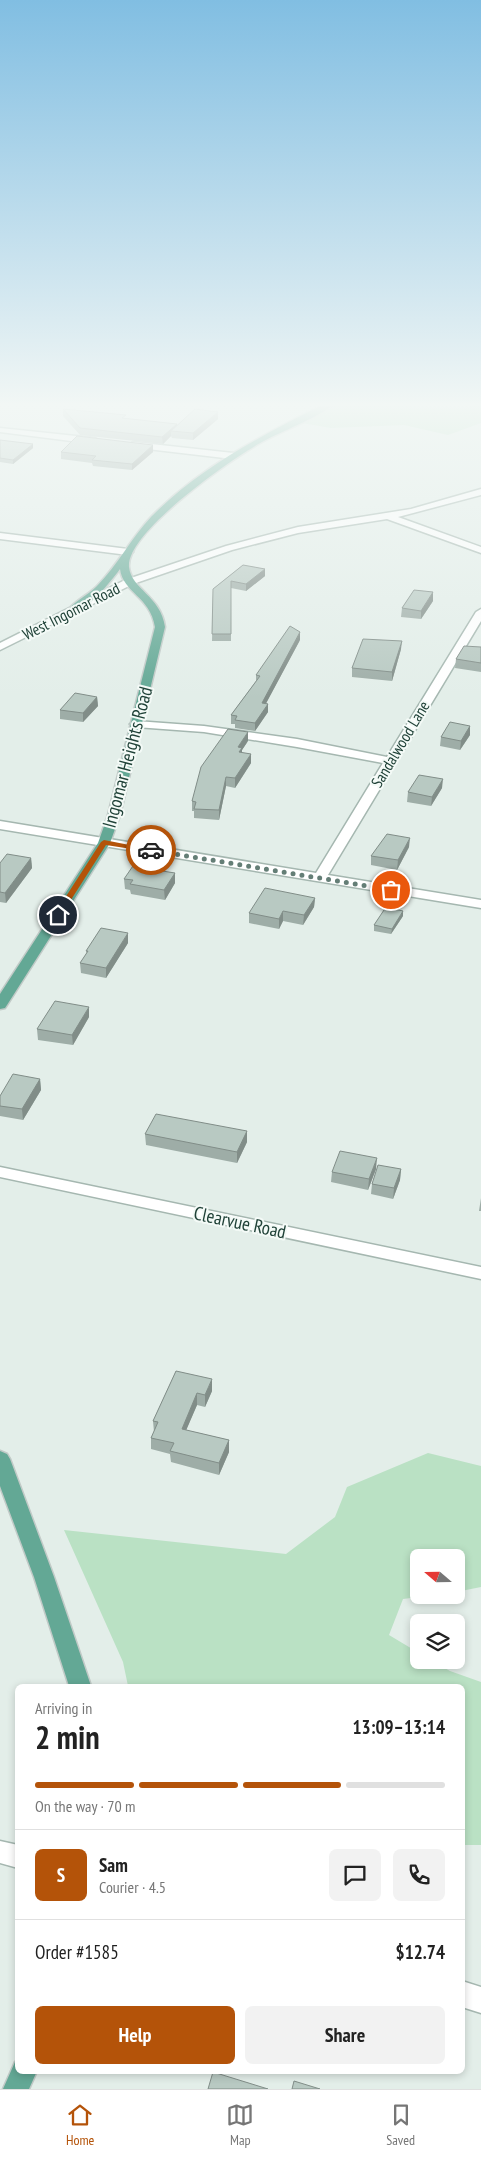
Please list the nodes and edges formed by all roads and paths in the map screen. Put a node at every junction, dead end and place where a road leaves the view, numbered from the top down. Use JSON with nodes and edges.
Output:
{"nodes":[{"id":1,"x":174,"y":502,"type":"edge"},
{"id":2,"x":445,"y":502,"type":"edge"},
{"id":3,"x":390,"y":517,"type":"junction"},
{"id":4,"x":0,"y":536,"type":"edge"},
{"id":5,"x":481,"y":550,"type":"edge"},
{"id":6,"x":128,"y":552,"type":"junction"},
{"id":7,"x":130,"y":582,"type":"junction"},
{"id":8,"x":73,"y":610,"type":"junction"},
{"id":9,"x":481,"y":612,"type":"edge"},
{"id":10,"x":0,"y":647,"type":"edge"},
{"id":11,"x":136,"y":724,"type":"junction"},
{"id":12,"x":390,"y":761,"type":"junction"},
{"id":13,"x":0,"y":825,"type":"edge"},
{"id":14,"x":104,"y":842,"type":"junction"},
{"id":15,"x":320,"y":878,"type":"junction"},
{"id":16,"x":481,"y":904,"type":"edge"},
{"id":17,"x":0,"y":1005,"type":"edge"},
{"id":18,"x":0,"y":1172,"type":"edge"},
{"id":19,"x":481,"y":1273,"type":"edge"},
{"id":20,"x":0,"y":1458,"type":"edge"},
{"id":21,"x":79,"y":1684,"type":"edge"},
{"id":22,"x":0,"y":1852,"type":"edge"},
{"id":23,"x":15,"y":1856,"type":"edge"},
{"id":24,"x":465,"y":1995,"type":"edge"},
{"id":25,"x":481,"y":2000,"type":"edge"},
{"id":26,"x":23,"y":2074,"type":"edge"},
{"id":27,"x":16,"y":2089,"type":"edge"}],
"edges":[{"from":1,"to":6,"type":"main road"},
{"from":2,"to":3,"type":"street"},
{"from":3,"to":5,"type":"street"},
{"from":3,"to":7,"type":"street"},
{"from":4,"to":6,"type":"street"},
{"from":6,"to":7,"type":"main road","name":"West Ingomar Road"},
{"from":6,"to":8,"type":"main road"},
{"from":7,"to":8,"type":"street","name":"West Ingomar Road"},
{"from":7,"to":11,"type":"main road","name":"Ingomar Heights Road"},
{"from":8,"to":10,"type":"street","name":"West Ingomar Road"},
{"from":9,"to":12,"type":"street","name":"Sandalwood Lane"},
{"from":11,"to":12,"type":"street"},
{"from":11,"to":14,"type":"main road","name":"Ingomar Heights Road"},
{"from":12,"to":15,"type":"street","name":"Sandalwood Lane"},
{"from":13,"to":14,"type":"street"},
{"from":14,"to":15,"type":"street"},
{"from":14,"to":17,"type":"main road","name":"Ingomar Heights Road"},
{"from":15,"to":16,"type":"street"},
{"from":18,"to":19,"type":"street","name":"Clearvue Road"},
{"from":20,"to":21,"type":"main road"},
{"from":22,"to":23,"type":"street"},
{"from":24,"to":25,"type":"street"},
{"from":26,"to":27,"type":"main road"}]}
